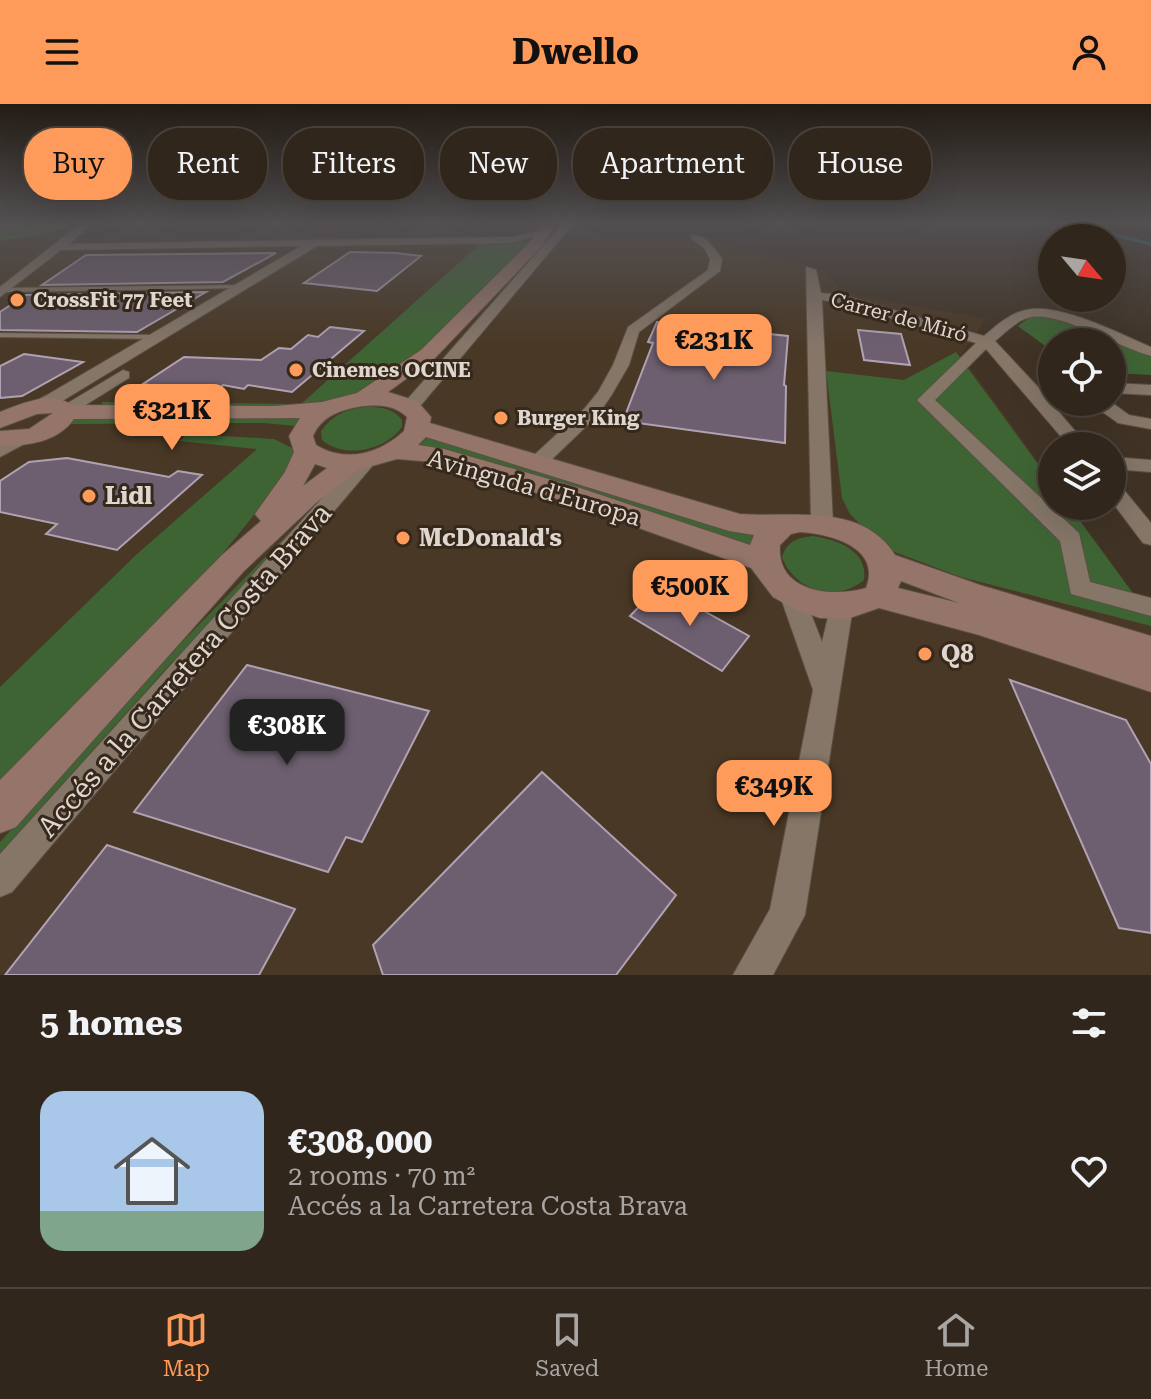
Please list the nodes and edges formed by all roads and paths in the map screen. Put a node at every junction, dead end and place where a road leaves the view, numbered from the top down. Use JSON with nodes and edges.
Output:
{"nodes":[{"id":1,"x":38,"y":264,"type":"edge"},
{"id":2,"x":280,"y":264,"type":"edge"},
{"id":3,"x":303,"y":264,"type":"edge"},
{"id":4,"x":514,"y":264,"type":"edge"},
{"id":5,"x":535,"y":264,"type":"edge"},
{"id":6,"x":715,"y":264,"type":"edge"},
{"id":7,"x":810,"y":270,"type":"dead end"},
{"id":8,"x":241,"y":287,"type":"junction"},
{"id":9,"x":3,"y":291,"type":"edge"},
{"id":10,"x":815,"y":296,"type":"junction"},
{"id":11,"x":0,"y":335,"type":"edge"},
{"id":12,"x":156,"y":337,"type":"junction"},
{"id":13,"x":986,"y":341,"type":"junction"},
{"id":14,"x":1151,"y":352,"type":"edge"},
{"id":15,"x":428,"y":354,"type":"junction"},
{"id":16,"x":1126,"y":389,"type":"edge"},
{"id":17,"x":1151,"y":390,"type":"edge"},
{"id":18,"x":1038,"y":397,"type":"edge"},
{"id":19,"x":364,"y":399,"type":"junction"},
{"id":20,"x":80,"y":408,"type":"junction"},
{"id":21,"x":326,"y":409,"type":"junction"},
{"id":22,"x":13,"y":413,"type":"edge"},
{"id":23,"x":412,"y":413,"type":"junction"},
{"id":24,"x":1054,"y":416,"type":"edge"},
{"id":25,"x":1120,"y":416,"type":"edge"},
{"id":26,"x":1151,"y":424,"type":"edge"},
{"id":27,"x":48,"y":430,"type":"junction"},
{"id":28,"x":1067,"y":432,"type":"edge"},
{"id":29,"x":11,"y":438,"type":"edge"},
{"id":30,"x":304,"y":446,"type":"junction"},
{"id":31,"x":0,"y":451,"type":"edge"},
{"id":32,"x":371,"y":458,"type":"junction"},
{"id":33,"x":539,"y":461,"type":"junction"},
{"id":34,"x":1126,"y":464,"type":"edge"},
{"id":35,"x":1151,"y":466,"type":"edge"},
{"id":36,"x":1126,"y":505,"type":"edge"},
{"id":37,"x":822,"y":523,"type":"junction"},
{"id":38,"x":781,"y":527,"type":"junction"},
{"id":39,"x":1150,"y":535,"type":"edge"},
{"id":40,"x":764,"y":561,"type":"junction"},
{"id":41,"x":233,"y":563,"type":"junction"},
{"id":42,"x":882,"y":579,"type":"junction"},
{"id":43,"x":791,"y":593,"type":"junction"},
{"id":44,"x":841,"y":607,"type":"junction"},
{"id":45,"x":1151,"y":607,"type":"edge"},
{"id":46,"x":1151,"y":650,"type":"edge"},
{"id":47,"x":1151,"y":676,"type":"edge"},
{"id":48,"x":828,"y":694,"type":"junction"},
{"id":49,"x":0,"y":811,"type":"edge"},
{"id":50,"x":0,"y":880,"type":"edge"},
{"id":51,"x":752,"y":975,"type":"edge"}],
"edges":[{"from":1,"to":9,"type":"street"},
{"from":2,"to":8,"type":"street"},
{"from":3,"to":20,"type":"street"},
{"from":4,"to":15,"type":"street"},
{"from":5,"to":23,"type":"street"},
{"from":6,"to":33,"type":"street"},
{"from":7,"to":10,"type":"street"},
{"from":8,"to":9,"type":"lane"},
{"from":8,"to":12,"type":"street"},
{"from":10,"to":13,"type":"street","name":"Carrer de Miró"},
{"from":10,"to":37,"type":"street"},
{"from":11,"to":12,"type":"lane"},
{"from":12,"to":22,"type":"street"},
{"from":13,"to":14,"type":"street"},
{"from":13,"to":18,"type":"street","name":"Carrer de Miró"},
{"from":13,"to":45,"type":"street"},
{"from":15,"to":19,"type":"street"},
{"from":15,"to":23,"type":"street"},
{"from":16,"to":17,"type":"street"},
{"from":19,"to":21,"type":"street"},
{"from":19,"to":23,"type":"street","name":"Avinguda d'Europa"},
{"from":20,"to":21,"type":"street"},
{"from":20,"to":22,"type":"street"},
{"from":20,"to":27,"type":"street"},
{"from":21,"to":30,"type":"street"},
{"from":23,"to":32,"type":"street"},
{"from":23,"to":33,"type":"street","name":"Avinguda d'Europa"},
{"from":24,"to":28,"type":"street","name":"Carrer de Miró"},
{"from":25,"to":26,"type":"street"},
{"from":27,"to":29,"type":"street"},
{"from":27,"to":30,"type":"street"},
{"from":29,"to":31,"type":"street"},
{"from":30,"to":32,"type":"street","name":"Avinguda d'Europa"},
{"from":30,"to":41,"type":"street"},
{"from":32,"to":40,"type":"street","name":"Avinguda d'Europa"},
{"from":32,"to":41,"type":"street"},
{"from":32,"to":50,"type":"street","name":"Accés a la Carretera Costa Brava"},
{"from":33,"to":38,"type":"street","name":"Avinguda d'Europa"},
{"from":34,"to":35,"type":"street"},
{"from":36,"to":39,"type":"street"},
{"from":37,"to":38,"type":"street"},
{"from":37,"to":42,"type":"street"},
{"from":38,"to":40,"type":"street"},
{"from":40,"to":43,"type":"street"},
{"from":41,"to":49,"type":"street"},
{"from":42,"to":44,"type":"street"},
{"from":42,"to":46,"type":"street"},
{"from":42,"to":47,"type":"street"},
{"from":43,"to":44,"type":"street"},
{"from":43,"to":48,"type":"street"},
{"from":44,"to":48,"type":"street"},
{"from":48,"to":51,"type":"street"}]}
